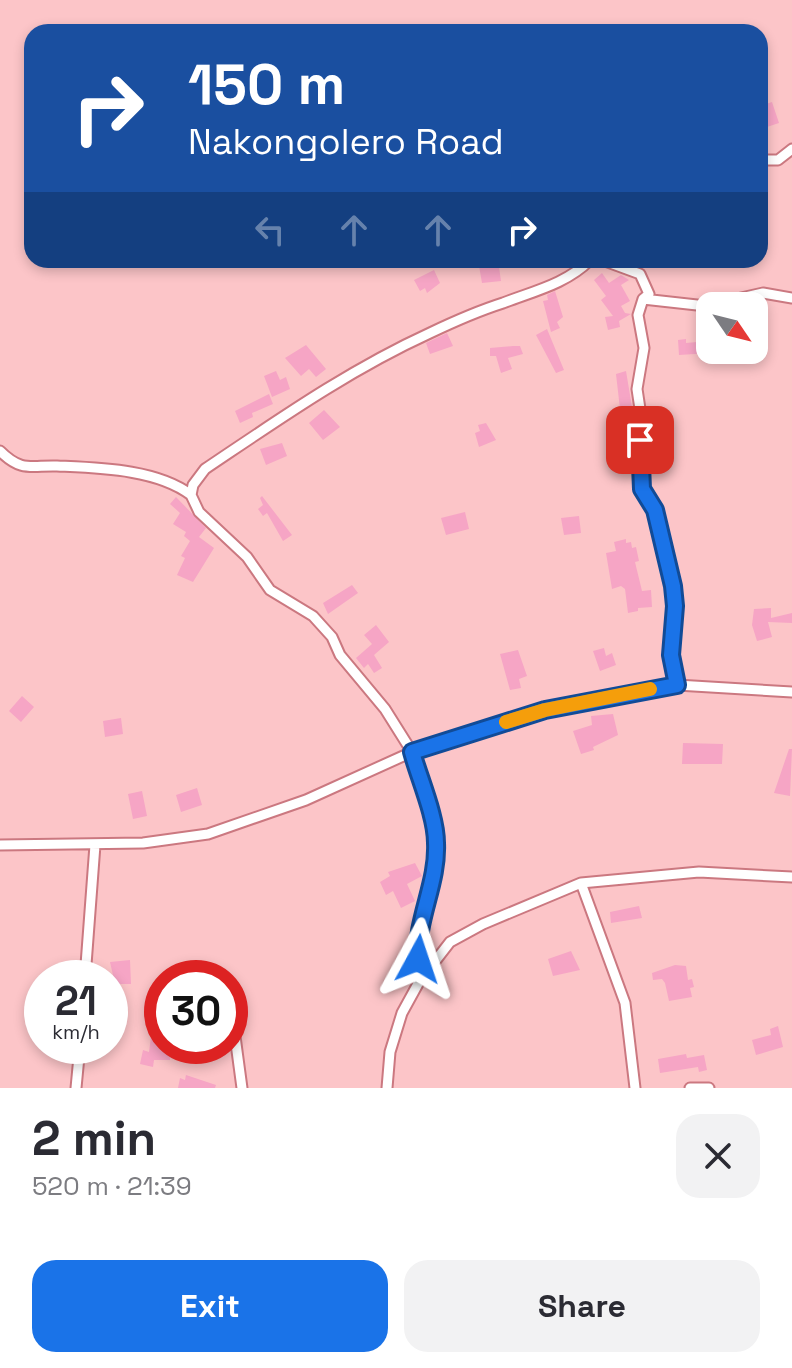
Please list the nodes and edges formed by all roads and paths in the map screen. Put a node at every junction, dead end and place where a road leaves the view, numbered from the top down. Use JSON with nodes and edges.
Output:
{"nodes":[{"id":1,"x":792,"y":149,"type":"edge"},
{"id":2,"x":768,"y":160,"type":"edge"},
{"id":3,"x":581,"y":268,"type":"edge"},
{"id":4,"x":624,"y":268,"type":"edge"},
{"id":5,"x":792,"y":298,"type":"edge"},
{"id":6,"x":643,"y":299,"type":"junction"},
{"id":7,"x":0,"y":451,"type":"edge"},
{"id":8,"x":191,"y":495,"type":"junction"},
{"id":9,"x":677,"y":685,"type":"junction"},
{"id":10,"x":792,"y":692,"type":"edge"},
{"id":11,"x":412,"y":752,"type":"junction"},
{"id":12,"x":0,"y":845,"type":"edge"},
{"id":13,"x":95,"y":845,"type":"junction"},
{"id":14,"x":792,"y":877,"type":"edge"},
{"id":15,"x":581,"y":883,"type":"junction"},
{"id":16,"x":86,"y":960,"type":"edge"},
{"id":17,"x":419,"y":982,"type":"junction"},
{"id":18,"x":78,"y":1064,"type":"edge"},
{"id":19,"x":239,"y":1064,"type":"edge"},
{"id":20,"x":76,"y":1088,"type":"edge"},
{"id":21,"x":242,"y":1088,"type":"edge"},
{"id":22,"x":387,"y":1088,"type":"edge"},
{"id":23,"x":635,"y":1088,"type":"edge"},
{"id":24,"x":690,"y":1088,"type":"edge"},
{"id":25,"x":709,"y":1088,"type":"edge"}],
"edges":[{"from":1,"to":2,"type":"street"},
{"from":3,"to":8,"type":"street"},
{"from":4,"to":6,"type":"street"},
{"from":5,"to":6,"type":"street"},
{"from":6,"to":9,"type":"street"},
{"from":7,"to":8,"type":"street"},
{"from":8,"to":11,"type":"street"},
{"from":9,"to":10,"type":"street"},
{"from":9,"to":11,"type":"street"},
{"from":11,"to":13,"type":"street"},
{"from":11,"to":17,"type":"street"},
{"from":12,"to":13,"type":"street"},
{"from":13,"to":16,"type":"street"},
{"from":14,"to":15,"type":"street"},
{"from":15,"to":17,"type":"street"},
{"from":15,"to":23,"type":"street"},
{"from":17,"to":22,"type":"street"},
{"from":18,"to":20,"type":"street"},
{"from":19,"to":21,"type":"street"},
{"from":24,"to":25,"type":"street"}]}
